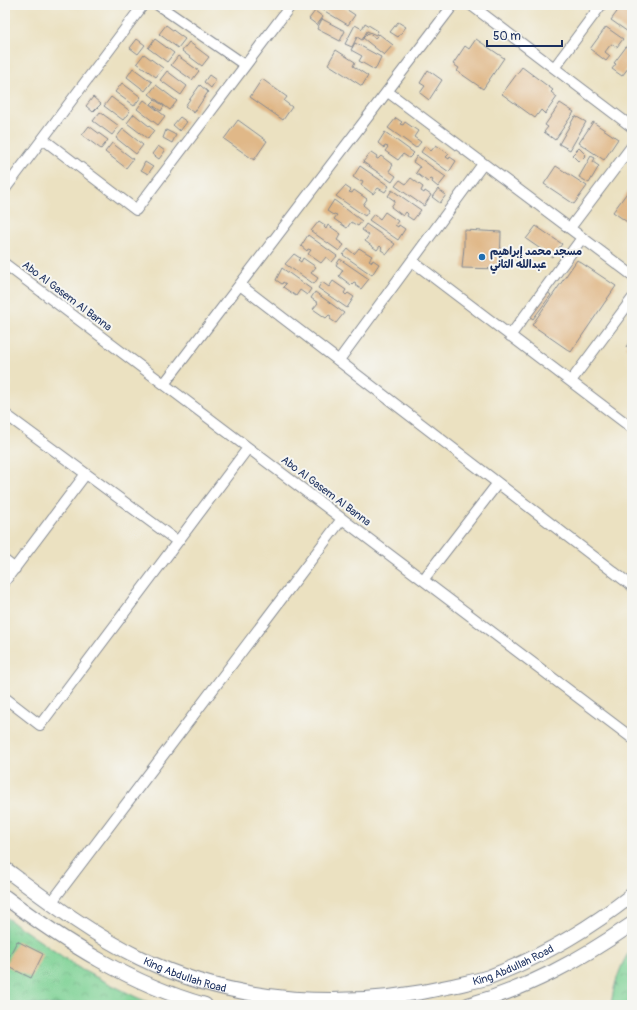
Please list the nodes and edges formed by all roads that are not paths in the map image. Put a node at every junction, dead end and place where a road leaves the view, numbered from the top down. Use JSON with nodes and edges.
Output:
{"nodes":[{"id":1,"x":144,"y":5,"type":"edge"},
{"id":2,"x":158,"y":5,"type":"edge"},
{"id":3,"x":290,"y":5,"type":"edge"},
{"id":4,"x":453,"y":5,"type":"edge"},
{"id":5,"x":471,"y":5,"type":"edge"},
{"id":6,"x":601,"y":5,"type":"edge"},
{"id":7,"x":245,"y":65,"type":"junction"},
{"id":8,"x":554,"y":68,"type":"junction"},
{"id":9,"x":388,"y":92,"type":"junction"},
{"id":10,"x":632,"y":127,"type":"edge"},
{"id":11,"x":43,"y":140,"type":"junction"},
{"id":12,"x":632,"y":146,"type":"edge"},
{"id":13,"x":484,"y":164,"type":"junction"},
{"id":14,"x":5,"y":189,"type":"edge"},
{"id":15,"x":570,"y":228,"type":"junction"},
{"id":16,"x":582,"y":238,"type":"junction"},
{"id":17,"x":412,"y":261,"type":"junction"},
{"id":18,"x":5,"y":264,"type":"edge"},
{"id":19,"x":632,"y":275,"type":"edge"},
{"id":20,"x":240,"y":285,"type":"junction"},
{"id":21,"x":632,"y":299,"type":"edge"},
{"id":22,"x":510,"y":336,"type":"junction"},
{"id":23,"x":339,"y":360,"type":"junction"},
{"id":24,"x":571,"y":382,"type":"junction"},
{"id":25,"x":164,"y":384,"type":"junction"},
{"id":26,"x":5,"y":414,"type":"edge"},
{"id":27,"x":632,"y":428,"type":"edge"},
{"id":28,"x":248,"y":448,"type":"junction"},
{"id":29,"x":85,"y":475,"type":"junction"},
{"id":30,"x":498,"y":483,"type":"junction"},
{"id":31,"x":342,"y":519,"type":"junction"},
{"id":32,"x":177,"y":541,"type":"junction"},
{"id":33,"x":5,"y":561,"type":"edge"},
{"id":34,"x":15,"y":569,"type":"junction"},
{"id":35,"x":424,"y":580,"type":"junction"},
{"id":36,"x":5,"y":582,"type":"edge"},
{"id":37,"x":632,"y":586,"type":"edge"},
{"id":38,"x":5,"y":698,"type":"edge"},
{"id":39,"x":632,"y":738,"type":"edge"},
{"id":40,"x":5,"y":869,"type":"edge"},
{"id":41,"x":632,"y":895,"type":"edge"},
{"id":42,"x":5,"y":897,"type":"edge"},
{"id":43,"x":51,"y":904,"type":"junction"},
{"id":44,"x":632,"y":924,"type":"edge"},
{"id":45,"x":205,"y":1005,"type":"edge"},
{"id":46,"x":468,"y":1005,"type":"edge"}],
"edges":[{"from":1,"to":11,"type":"street"},
{"from":2,"to":7,"type":"street"},
{"from":3,"to":7,"type":"street"},
{"from":4,"to":9,"type":"street"},
{"from":5,"to":8,"type":"street"},
{"from":6,"to":8,"type":"street"},
{"from":7,"to":11,"type":"street"},
{"from":8,"to":10,"type":"street"},
{"from":9,"to":13,"type":"street"},
{"from":9,"to":20,"type":"street"},
{"from":11,"to":14,"type":"street"},
{"from":12,"to":15,"type":"street"},
{"from":13,"to":15,"type":"street"},
{"from":13,"to":17,"type":"street"},
{"from":15,"to":16,"type":"street"},
{"from":16,"to":19,"type":"street"},
{"from":16,"to":22,"type":"street"},
{"from":17,"to":22,"type":"street"},
{"from":17,"to":23,"type":"street"},
{"from":18,"to":25,"type":"street","name":"Abo Al Gasem Al Banna"},
{"from":20,"to":23,"type":"street"},
{"from":20,"to":25,"type":"street"},
{"from":21,"to":24,"type":"street"},
{"from":22,"to":24,"type":"street"},
{"from":23,"to":30,"type":"street"},
{"from":24,"to":27,"type":"street"},
{"from":25,"to":28,"type":"street","name":"Abo Al Gasem Al Banna"},
{"from":26,"to":29,"type":"street"},
{"from":28,"to":31,"type":"street","name":"Abo Al Gasem Al Banna"},
{"from":28,"to":32,"type":"street"},
{"from":29,"to":32,"type":"street"},
{"from":29,"to":34,"type":"street"},
{"from":30,"to":35,"type":"street"},
{"from":30,"to":37,"type":"street"},
{"from":31,"to":35,"type":"street","name":"Abo Al Gasem Al Banna"},
{"from":31,"to":43,"type":"street"},
{"from":32,"to":38,"type":"street"},
{"from":33,"to":34,"type":"street"},
{"from":34,"to":36,"type":"street"},
{"from":35,"to":39,"type":"street","name":"Abo Al Gasem Al Banna"},
{"from":40,"to":43,"type":"street","name":"King Abdullah Road"},
{"from":41,"to":43,"type":"street","name":"King Abdullah Road"},
{"from":42,"to":45,"type":"street","name":"King Abdullah Road"},
{"from":44,"to":46,"type":"street"}]}
